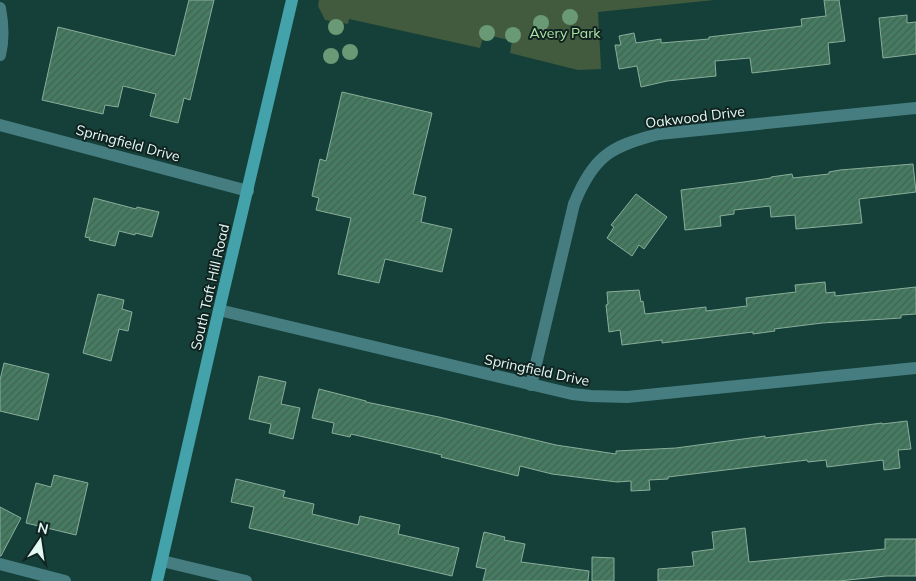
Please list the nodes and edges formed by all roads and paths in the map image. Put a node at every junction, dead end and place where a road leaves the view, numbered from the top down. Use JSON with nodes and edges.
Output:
{"nodes":[{"id":1,"x":292,"y":0,"type":"edge"},
{"id":2,"x":0,"y":8,"type":"edge"},
{"id":3,"x":0,"y":55,"type":"edge"},
{"id":4,"x":916,"y":108,"type":"edge"},
{"id":5,"x":0,"y":125,"type":"edge"},
{"id":6,"x":248,"y":191,"type":"junction"},
{"id":7,"x":219,"y":310,"type":"junction"},
{"id":8,"x":916,"y":368,"type":"edge"},
{"id":9,"x":531,"y":385,"type":"junction"},
{"id":10,"x":162,"y":560,"type":"junction"},
{"id":11,"x":0,"y":564,"type":"edge"},
{"id":12,"x":66,"y":581,"type":"edge"},
{"id":13,"x":157,"y":581,"type":"edge"},
{"id":14,"x":246,"y":581,"type":"edge"}],
"edges":[{"from":1,"to":6,"type":"main road","name":"South Taft Hill Road"},
{"from":2,"to":3,"type":"street"},
{"from":4,"to":9,"type":"street","name":"Oakwood Drive"},
{"from":5,"to":6,"type":"street","name":"Springfield Drive"},
{"from":6,"to":7,"type":"main road","name":"South Taft Hill Road"},
{"from":7,"to":9,"type":"street","name":"Springfield Drive"},
{"from":7,"to":10,"type":"main road","name":"South Taft Hill Road"},
{"from":8,"to":9,"type":"street","name":"Springfield Drive"},
{"from":10,"to":13,"type":"main road","name":"South Taft Hill Road"},
{"from":10,"to":14,"type":"street"},
{"from":11,"to":12,"type":"street"}]}
